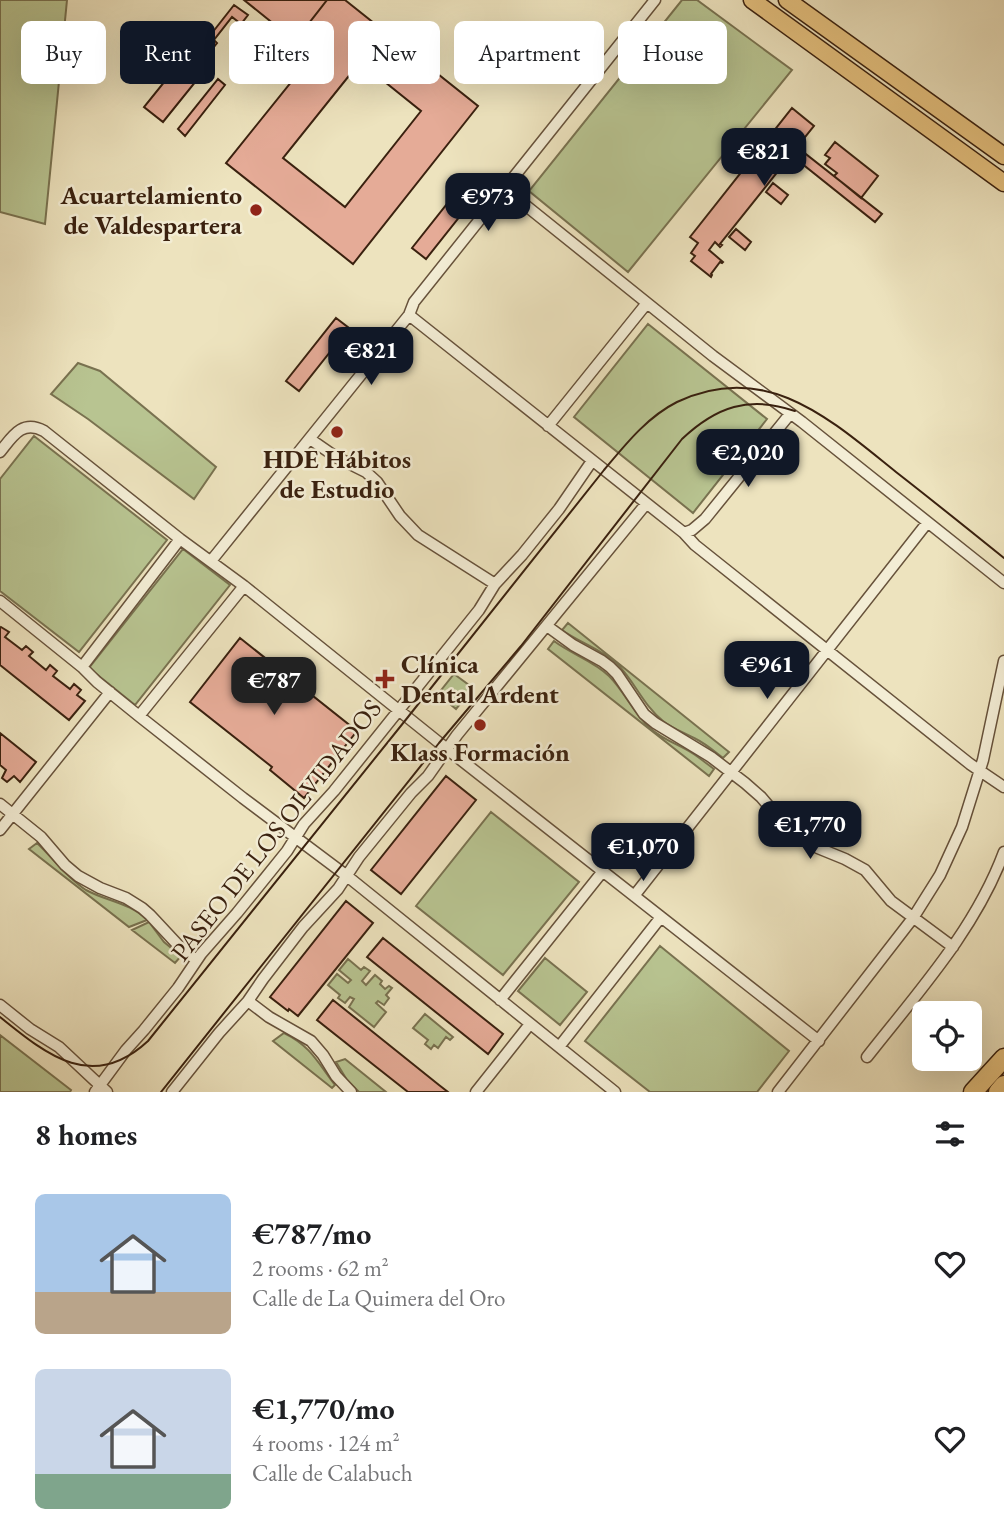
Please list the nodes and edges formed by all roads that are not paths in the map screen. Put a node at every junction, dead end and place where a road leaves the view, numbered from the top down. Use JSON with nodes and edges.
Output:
{"nodes":[{"id":1,"x":655,"y":0,"type":"edge"},
{"id":2,"x":752,"y":0,"type":"edge"},
{"id":3,"x":787,"y":0,"type":"edge"},
{"id":4,"x":1004,"y":156,"type":"edge"},
{"id":5,"x":1004,"y":183,"type":"edge"},
{"id":6,"x":504,"y":188,"type":"junction"},
{"id":7,"x":647,"y":303,"type":"junction"},
{"id":8,"x":409,"y":315,"type":"junction"},
{"id":9,"x":790,"y":414,"type":"junction"},
{"id":10,"x":548,"y":426,"type":"junction"},
{"id":11,"x":310,"y":439,"type":"junction"},
{"id":12,"x":0,"y":453,"type":"edge"},
{"id":13,"x":592,"y":461,"type":"junction"},
{"id":14,"x":646,"y":504,"type":"junction"},
{"id":15,"x":927,"y":523,"type":"junction"},
{"id":16,"x":684,"y":533,"type":"junction"},
{"id":17,"x":180,"y":539,"type":"junction"},
{"id":18,"x":211,"y":561,"type":"junction"},
{"id":19,"x":1004,"y":583,"type":"edge"},
{"id":20,"x":495,"y":584,"type":"junction"},
{"id":21,"x":244,"y":586,"type":"junction"},
{"id":22,"x":0,"y":601,"type":"edge"},
{"id":23,"x":547,"y":626,"type":"junction"},
{"id":24,"x":827,"y":650,"type":"junction"},
{"id":25,"x":1004,"y":662,"type":"edge"},
{"id":26,"x":82,"y":667,"type":"junction"},
{"id":27,"x":110,"y":692,"type":"junction"},
{"id":28,"x":398,"y":709,"type":"junction"},
{"id":29,"x":139,"y":716,"type":"junction"},
{"id":30,"x":447,"y":749,"type":"junction"},
{"id":31,"x":980,"y":771,"type":"junction"},
{"id":32,"x":731,"y":772,"type":"junction"},
{"id":33,"x":1004,"y":787,"type":"edge"},
{"id":34,"x":0,"y":804,"type":"edge"},
{"id":35,"x":12,"y":815,"type":"junction"},
{"id":36,"x":0,"y":830,"type":"edge"},
{"id":37,"x":295,"y":838,"type":"junction"},
{"id":38,"x":1004,"y":852,"type":"edge"},
{"id":39,"x":603,"y":871,"type":"junction"},
{"id":40,"x":347,"y":876,"type":"junction"},
{"id":41,"x":634,"y":895,"type":"junction"},
{"id":42,"x":661,"y":917,"type":"junction"},
{"id":43,"x":913,"y":918,"type":"junction"},
{"id":44,"x":953,"y":947,"type":"junction"},
{"id":45,"x":196,"y":960,"type":"junction"},
{"id":46,"x":500,"y":1000,"type":"junction"},
{"id":47,"x":248,"y":1002,"type":"junction"},
{"id":48,"x":0,"y":1005,"type":"edge"},
{"id":49,"x":530,"y":1024,"type":"junction"},
{"id":50,"x":819,"y":1041,"type":"junction"},
{"id":51,"x":559,"y":1047,"type":"junction"},
{"id":52,"x":867,"y":1057,"type":"dead end"},
{"id":53,"x":1004,"y":1058,"type":"edge"},
{"id":54,"x":1004,"y":1085,"type":"edge"},
{"id":55,"x":100,"y":1090,"type":"edge"},
{"id":56,"x":172,"y":1092,"type":"edge"},
{"id":57,"x":351,"y":1092,"type":"edge"},
{"id":58,"x":477,"y":1092,"type":"edge"},
{"id":59,"x":615,"y":1092,"type":"edge"},
{"id":60,"x":778,"y":1092,"type":"edge"},
{"id":61,"x":973,"y":1092,"type":"edge"},
{"id":62,"x":998,"y":1092,"type":"edge"}],
"edges":[{"from":1,"to":6,"type":"street"},
{"from":2,"to":5,"type":"main road"},
{"from":3,"to":4,"type":"main road"},
{"from":6,"to":7,"type":"street"},
{"from":6,"to":8,"type":"street"},
{"from":7,"to":9,"type":"street"},
{"from":7,"to":10,"type":"street"},
{"from":8,"to":10,"type":"street"},
{"from":8,"to":11,"type":"street"},
{"from":9,"to":15,"type":"street"},
{"from":9,"to":16,"type":"street"},
{"from":10,"to":13,"type":"street"},
{"from":11,"to":18,"type":"street"},
{"from":11,"to":20,"type":"street"},
{"from":12,"to":17,"type":"street"},
{"from":13,"to":14,"type":"street"},
{"from":13,"to":20,"type":"street","name":"PASEO DE LOS OLVIDADOS"},
{"from":14,"to":16,"type":"street"},
{"from":14,"to":23,"type":"street"},
{"from":15,"to":19,"type":"street"},
{"from":15,"to":24,"type":"street"},
{"from":16,"to":24,"type":"street"},
{"from":17,"to":18,"type":"street"},
{"from":17,"to":26,"type":"street"},
{"from":18,"to":21,"type":"street"},
{"from":20,"to":28,"type":"street","name":"PASEO DE LOS OLVIDADOS"},
{"from":21,"to":28,"type":"street"},
{"from":21,"to":29,"type":"street"},
{"from":22,"to":26,"type":"street"},
{"from":23,"to":30,"type":"street"},
{"from":23,"to":32,"type":"street"},
{"from":24,"to":31,"type":"street"},
{"from":24,"to":32,"type":"street"},
{"from":25,"to":31,"type":"street"},
{"from":26,"to":27,"type":"street"},
{"from":27,"to":29,"type":"street"},
{"from":27,"to":35,"type":"street"},
{"from":28,"to":30,"type":"street"},
{"from":28,"to":37,"type":"street","name":"PASEO DE LOS OLVIDADOS"},
{"from":29,"to":37,"type":"street"},
{"from":30,"to":39,"type":"street"},
{"from":30,"to":40,"type":"street"},
{"from":31,"to":33,"type":"street"},
{"from":31,"to":43,"type":"street"},
{"from":32,"to":41,"type":"street"},
{"from":32,"to":43,"type":"street"},
{"from":34,"to":35,"type":"street"},
{"from":35,"to":36,"type":"street"},
{"from":35,"to":45,"type":"street"},
{"from":37,"to":40,"type":"street"},
{"from":37,"to":45,"type":"street","name":"PASEO DE LOS OLVIDADOS"},
{"from":38,"to":44,"type":"street"},
{"from":39,"to":41,"type":"street"},
{"from":39,"to":46,"type":"street"},
{"from":40,"to":46,"type":"street"},
{"from":40,"to":47,"type":"street"},
{"from":41,"to":42,"type":"street"},
{"from":42,"to":50,"type":"street"},
{"from":42,"to":51,"type":"street"},
{"from":43,"to":44,"type":"street"},
{"from":43,"to":50,"type":"street"},
{"from":44,"to":52,"type":"street"},
{"from":45,"to":55,"type":"street","name":"PASEO DE LOS OLVIDADOS"},
{"from":46,"to":49,"type":"street"},
{"from":47,"to":56,"type":"street"},
{"from":47,"to":57,"type":"street"},
{"from":48,"to":55,"type":"street"},
{"from":49,"to":51,"type":"street"},
{"from":49,"to":58,"type":"street"},
{"from":50,"to":60,"type":"street"},
{"from":51,"to":59,"type":"street"},
{"from":53,"to":61,"type":"highway"},
{"from":54,"to":62,"type":"highway"}]}
